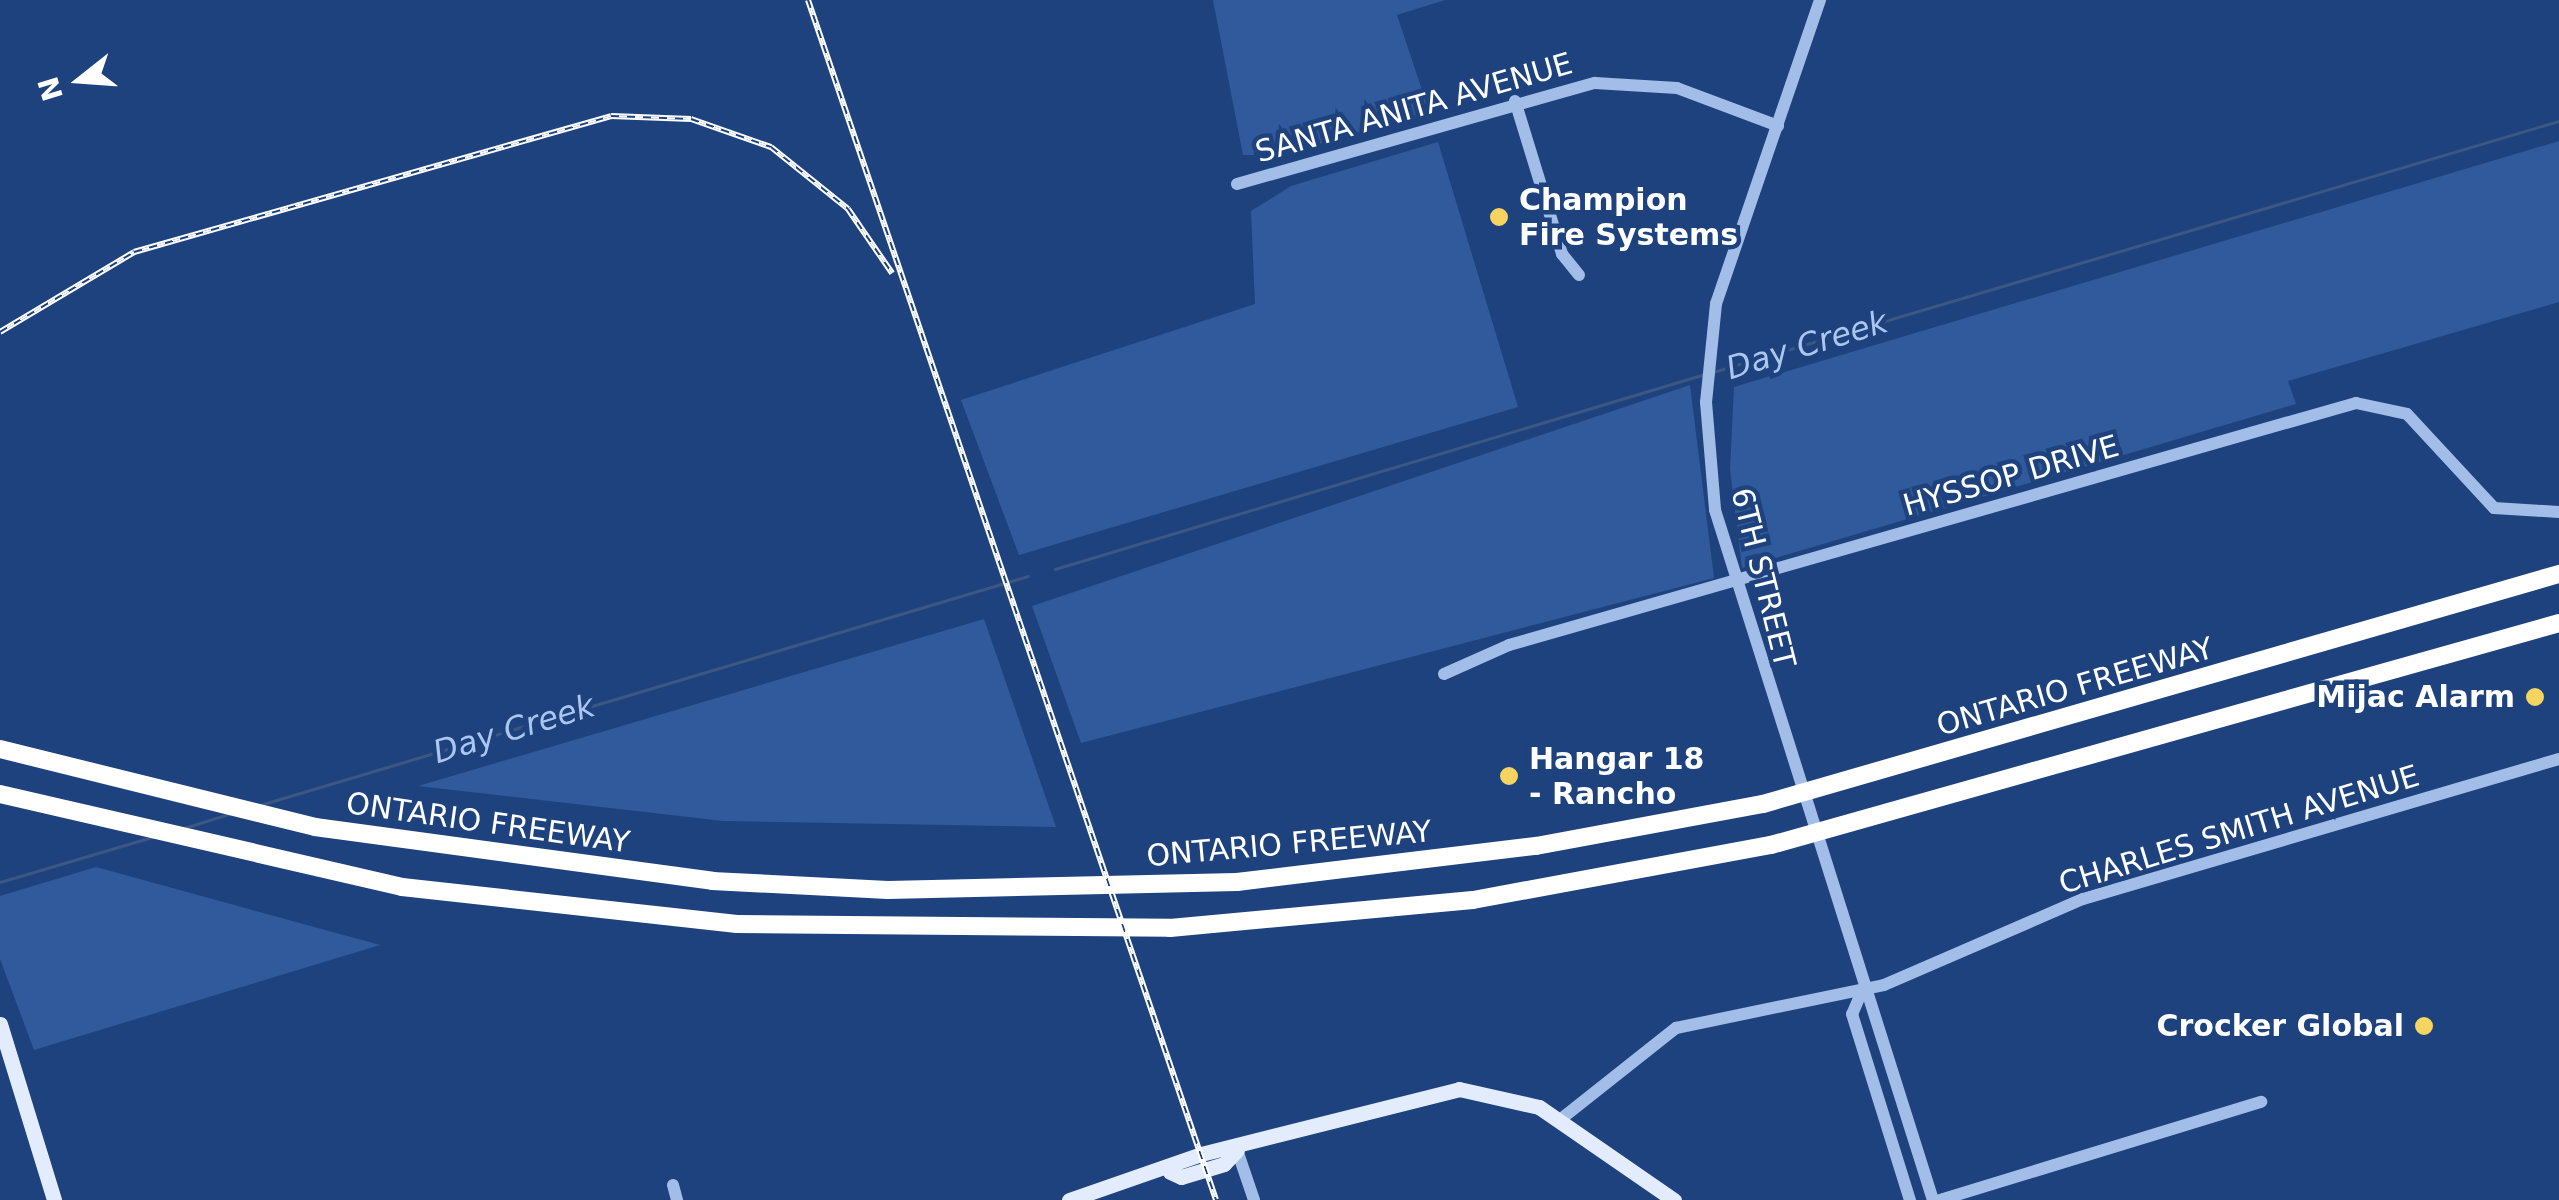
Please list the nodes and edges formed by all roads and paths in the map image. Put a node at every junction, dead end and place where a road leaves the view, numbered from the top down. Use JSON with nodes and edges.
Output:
{"nodes":[{"id":1,"x":1820,"y":0,"type":"edge"},
{"id":2,"x":1515,"y":101,"type":"junction"},
{"id":3,"x":1778,"y":126,"type":"junction"},
{"id":4,"x":1237,"y":184,"type":"dead end"},
{"id":5,"x":1580,"y":274,"type":"dead end"},
{"id":6,"x":2559,"y":512,"type":"edge"},
{"id":7,"x":2559,"y":574,"type":"edge"},
{"id":8,"x":1733,"y":585,"type":"junction"},
{"id":9,"x":2559,"y":624,"type":"edge"},
{"id":10,"x":1444,"y":674,"type":"dead end"},
{"id":11,"x":0,"y":749,"type":"edge"},
{"id":12,"x":2559,"y":758,"type":"edge"},
{"id":13,"x":0,"y":794,"type":"edge"},
{"id":14,"x":1862,"y":992,"type":"junction"},
{"id":15,"x":0,"y":1024,"type":"edge"},
{"id":16,"x":2261,"y":1102,"type":"dead end"},
{"id":17,"x":1560,"y":1119,"type":"junction"},
{"id":18,"x":1237,"y":1150,"type":"junction"},
{"id":19,"x":672,"y":1185,"type":"dead end"},
{"id":20,"x":54,"y":1200,"type":"edge"},
{"id":21,"x":677,"y":1200,"type":"edge"},
{"id":22,"x":1069,"y":1200,"type":"edge"},
{"id":23,"x":1254,"y":1200,"type":"edge"},
{"id":24,"x":1674,"y":1200,"type":"edge"},
{"id":25,"x":1910,"y":1200,"type":"edge"},
{"id":26,"x":1936,"y":1200,"type":"edge"}],
"edges":[{"from":1,"to":3,"type":"street","name":"6TH STREET"},
{"from":2,"to":3,"type":"street","name":"SANTA ANITA AVENUE"},
{"from":2,"to":4,"type":"street","name":"SANTA ANITA AVENUE"},
{"from":2,"to":5,"type":"street"},
{"from":3,"to":8,"type":"street","name":"6TH STREET"},
{"from":6,"to":8,"type":"street","name":"HYSSOP DRIVE"},
{"from":7,"to":11,"type":"highway","name":"ONTARIO FREEWAY"},
{"from":8,"to":10,"type":"street","name":"HYSSOP DRIVE"},
{"from":8,"to":14,"type":"street","name":"6TH STREET"},
{"from":9,"to":13,"type":"highway"},
{"from":12,"to":14,"type":"street","name":"CHARLES SMITH AVENUE"},
{"from":14,"to":17,"type":"street","name":"CHARLES SMITH AVENUE"},
{"from":14,"to":25,"type":"street","name":"6TH STREET"},
{"from":14,"to":26,"type":"street","name":"6TH STREET"},
{"from":15,"to":20,"type":"main road"},
{"from":16,"to":26,"type":"street"},
{"from":17,"to":18,"type":"main road"},
{"from":17,"to":24,"type":"main road"},
{"from":18,"to":22,"type":"main road"},
{"from":18,"to":23,"type":"street"},
{"from":19,"to":21,"type":"street"}]}
